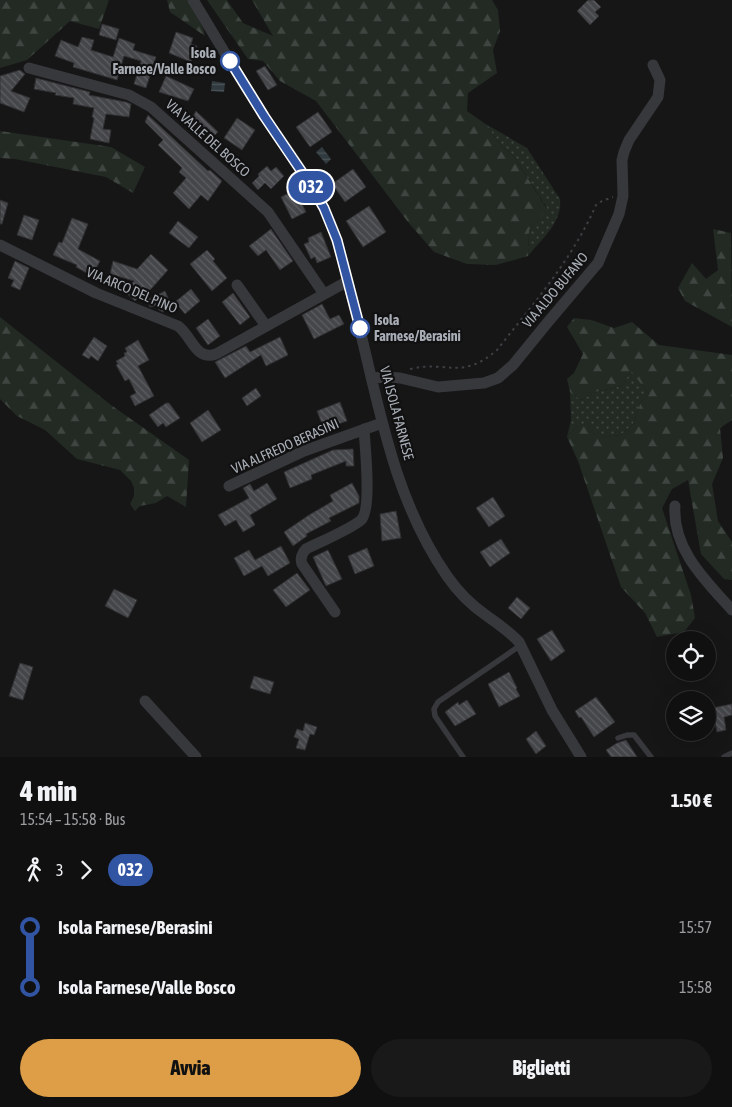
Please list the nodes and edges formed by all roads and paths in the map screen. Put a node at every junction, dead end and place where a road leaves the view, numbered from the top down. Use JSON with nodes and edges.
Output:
{"nodes":[{"id":1,"x":193,"y":0,"type":"edge"},
{"id":2,"x":653,"y":66,"type":"dead end"},
{"id":3,"x":29,"y":68,"type":"dead end"},
{"id":4,"x":623,"y":196,"type":"junction"},
{"id":5,"x":0,"y":245,"type":"edge"},
{"id":6,"x":348,"y":281,"type":"junction"},
{"id":7,"x":237,"y":285,"type":"dead end"},
{"id":8,"x":324,"y":294,"type":"junction"},
{"id":9,"x":266,"y":326,"type":"junction"},
{"id":10,"x":372,"y":378,"type":"junction"},
{"id":11,"x":400,"y":378,"type":"junction"},
{"id":12,"x":382,"y":423,"type":"junction"},
{"id":13,"x":364,"y":429,"type":"junction"},
{"id":14,"x":229,"y":486,"type":"dead end"},
{"id":15,"x":674,"y":506,"type":"dead end"},
{"id":16,"x":732,"y":610,"type":"edge"},
{"id":17,"x":335,"y":612,"type":"dead end"},
{"id":18,"x":521,"y":645,"type":"junction"},
{"id":19,"x":145,"y":701,"type":"dead end"},
{"id":20,"x":618,"y":738,"type":"dead end"},
{"id":21,"x":732,"y":754,"type":"edge"},
{"id":22,"x":196,"y":757,"type":"edge"},
{"id":23,"x":463,"y":757,"type":"edge"},
{"id":24,"x":581,"y":757,"type":"edge"},
{"id":25,"x":651,"y":757,"type":"edge"},
{"id":26,"x":724,"y":757,"type":"edge"}],
"edges":[{"from":1,"to":6,"type":"street","name":"VIA ISOLA FARNESE"},
{"from":2,"to":4,"type":"street","name":"VIA ALDO BUFANO"},
{"from":3,"to":8,"type":"street","name":"VIA VALLE DEL BOSCO"},
{"from":4,"to":11,"type":"path"},
{"from":4,"to":11,"type":"street","name":"VIA ALDO BUFANO"},
{"from":5,"to":9,"type":"street","name":"VIA ARCO DEL PINO"},
{"from":6,"to":8,"type":"street","name":"VIA ARCO DEL PINO"},
{"from":6,"to":10,"type":"street","name":"VIA ISOLA FARNESE"},
{"from":7,"to":9,"type":"street"},
{"from":8,"to":9,"type":"street","name":"VIA ARCO DEL PINO"},
{"from":10,"to":11,"type":"street","name":"VIA ALDO BUFANO"},
{"from":10,"to":12,"type":"street","name":"VIA ISOLA FARNESE"},
{"from":12,"to":13,"type":"street","name":"VIA ALFREDO BERASINI"},
{"from":12,"to":18,"type":"street","name":"VIA ISOLA FARNESE"},
{"from":13,"to":14,"type":"street","name":"VIA ALFREDO BERASINI"},
{"from":13,"to":17,"type":"street"},
{"from":15,"to":16,"type":"street"},
{"from":18,"to":23,"type":"lane"},
{"from":18,"to":24,"type":"street","name":"VIA ISOLA FARNESE"},
{"from":19,"to":22,"type":"street"},
{"from":20,"to":25,"type":"lane"},
{"from":21,"to":26,"type":"lane"}]}
